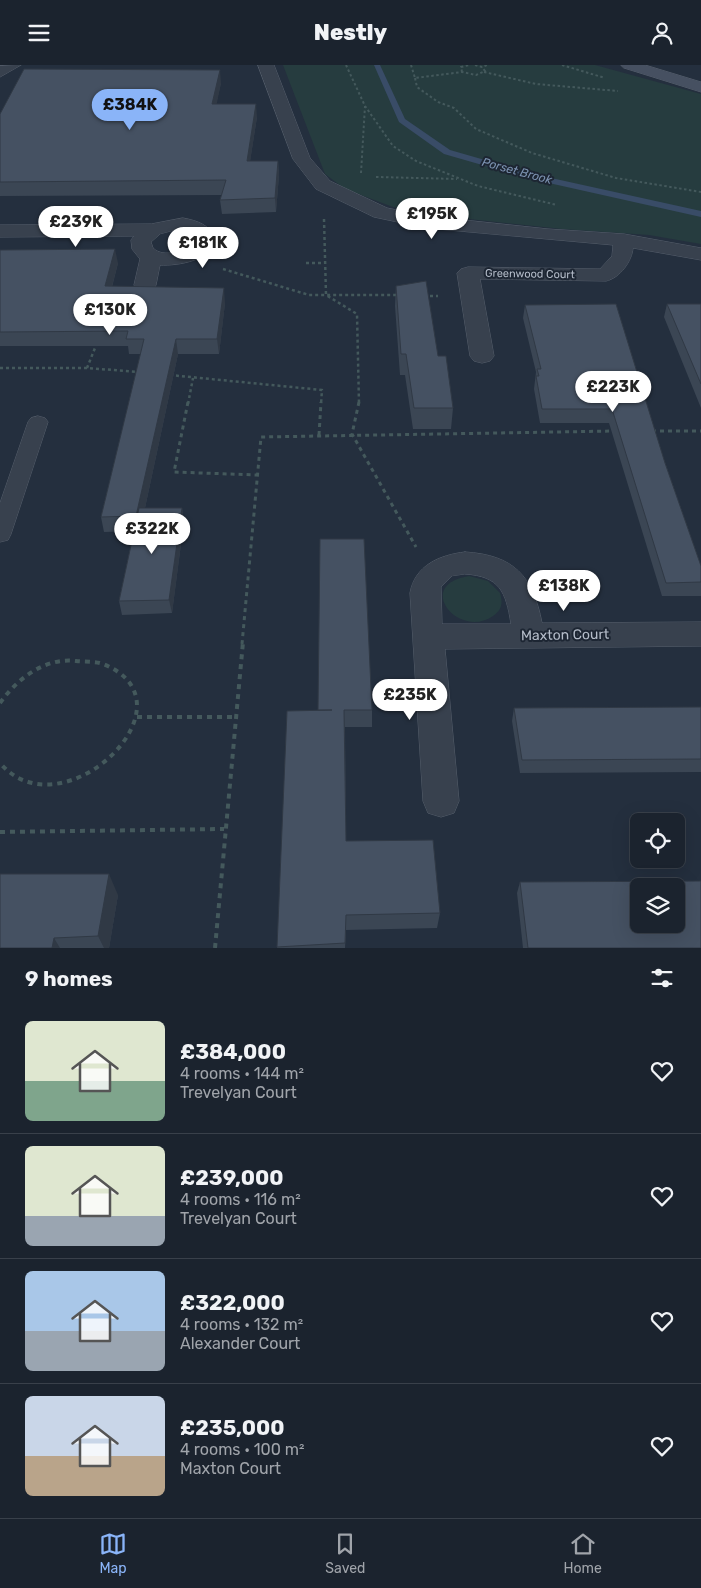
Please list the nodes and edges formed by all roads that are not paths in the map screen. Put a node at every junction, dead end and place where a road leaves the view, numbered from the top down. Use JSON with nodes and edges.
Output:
{"nodes":[{"id":1,"x":13,"y":65,"type":"edge"},
{"id":2,"x":266,"y":65,"type":"edge"},
{"id":3,"x":639,"y":66,"type":"edge"},
{"id":4,"x":0,"y":72,"type":"edge"},
{"id":5,"x":701,"y":87,"type":"edge"},
{"id":6,"x":153,"y":230,"type":"junction"},
{"id":7,"x":0,"y":231,"type":"edge"},
{"id":8,"x":624,"y":240,"type":"junction"},
{"id":9,"x":701,"y":254,"type":"edge"},
{"id":10,"x":151,"y":256,"type":"junction"},
{"id":11,"x":145,"y":285,"type":"edge"},
{"id":12,"x":482,"y":356,"type":"dead end"},
{"id":13,"x":38,"y":422,"type":"dead end"},
{"id":14,"x":0,"y":534,"type":"edge"},
{"id":15,"x":701,"y":634,"type":"edge"},
{"id":16,"x":529,"y":636,"type":"junction"},
{"id":17,"x":428,"y":637,"type":"junction"},
{"id":18,"x":441,"y":801,"type":"dead end"}],
"edges":[{"from":1,"to":4,"type":"street"},
{"from":2,"to":8,"type":"street"},
{"from":3,"to":5,"type":"main road"},
{"from":6,"to":7,"type":"street"},
{"from":6,"to":10,"type":"street"},
{"from":6,"to":10,"type":"street"},
{"from":8,"to":9,"type":"street"},
{"from":8,"to":12,"type":"street","name":"Greenwood Court"},
{"from":10,"to":11,"type":"street"},
{"from":13,"to":14,"type":"lane"},
{"from":15,"to":16,"type":"street","name":"Maxton Court"},
{"from":16,"to":17,"type":"street","name":"Maxton Court"},
{"from":16,"to":17,"type":"street"},
{"from":17,"to":18,"type":"street"}]}
